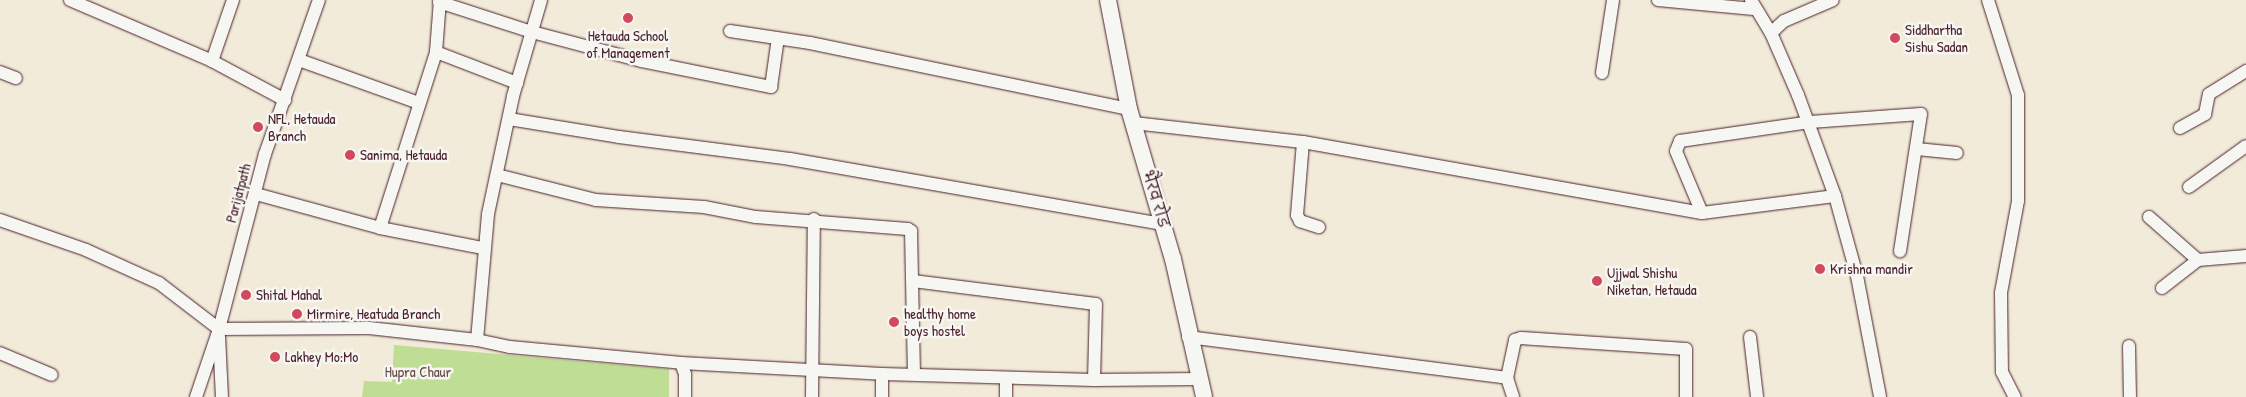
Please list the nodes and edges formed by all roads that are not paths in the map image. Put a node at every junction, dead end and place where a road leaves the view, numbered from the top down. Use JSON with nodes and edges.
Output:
{"nodes":[{"id":1,"x":70,"y":0,"type":"edge"},
{"id":2,"x":233,"y":0,"type":"edge"},
{"id":3,"x":319,"y":0,"type":"edge"},
{"id":4,"x":540,"y":0,"type":"edge"},
{"id":5,"x":1108,"y":0,"type":"edge"},
{"id":6,"x":1613,"y":0,"type":"edge"},
{"id":7,"x":1658,"y":0,"type":"edge"},
{"id":8,"x":1833,"y":0,"type":"edge"},
{"id":9,"x":1988,"y":0,"type":"edge"},
{"id":10,"x":440,"y":1,"type":"edge"},
{"id":11,"x":1752,"y":4,"type":"edge"},
{"id":12,"x":730,"y":30,"type":"dead end"},
{"id":13,"x":532,"y":32,"type":"junction"},
{"id":14,"x":1771,"y":33,"type":"junction"},
{"id":15,"x":778,"y":38,"type":"junction"},
{"id":16,"x":436,"y":52,"type":"junction"},
{"id":17,"x":299,"y":60,"type":"junction"},
{"id":18,"x":212,"y":61,"type":"junction"},
{"id":19,"x":2246,"y":71,"type":"edge"},
{"id":20,"x":0,"y":72,"type":"edge"},
{"id":21,"x":1602,"y":73,"type":"dead end"},
{"id":22,"x":16,"y":78,"type":"dead end"},
{"id":23,"x":517,"y":83,"type":"junction"},
{"id":24,"x":285,"y":100,"type":"junction"},
{"id":25,"x":419,"y":103,"type":"junction"},
{"id":26,"x":1131,"y":116,"type":"junction"},
{"id":27,"x":508,"y":119,"type":"junction"},
{"id":28,"x":1810,"y":122,"type":"junction"},
{"id":29,"x":2180,"y":128,"type":"dead end"},
{"id":30,"x":1303,"y":142,"type":"junction"},
{"id":31,"x":2246,"y":146,"type":"edge"},
{"id":32,"x":1916,"y":149,"type":"junction"},
{"id":33,"x":1957,"y":153,"type":"dead end"},
{"id":34,"x":497,"y":175,"type":"junction"},
{"id":35,"x":2189,"y":187,"type":"dead end"},
{"id":36,"x":256,"y":194,"type":"junction"},
{"id":37,"x":1835,"y":196,"type":"junction"},
{"id":38,"x":1702,"y":213,"type":"junction"},
{"id":39,"x":2149,"y":216,"type":"dead end"},
{"id":40,"x":814,"y":219,"type":"junction"},
{"id":41,"x":0,"y":220,"type":"edge"},
{"id":42,"x":1164,"y":224,"type":"junction"},
{"id":43,"x":1319,"y":227,"type":"dead end"},
{"id":44,"x":380,"y":228,"type":"junction"},
{"id":45,"x":483,"y":248,"type":"junction"},
{"id":46,"x":1900,"y":251,"type":"dead end"},
{"id":47,"x":2246,"y":256,"type":"edge"},
{"id":48,"x":2198,"y":260,"type":"junction"},
{"id":49,"x":913,"y":281,"type":"junction"},
{"id":50,"x":2162,"y":288,"type":"dead end"},
{"id":51,"x":218,"y":329,"type":"junction"},
{"id":52,"x":1188,"y":337,"type":"junction"},
{"id":53,"x":1750,"y":337,"type":"dead end"},
{"id":54,"x":477,"y":340,"type":"junction"},
{"id":55,"x":2129,"y":346,"type":"dead end"},
{"id":56,"x":0,"y":353,"type":"edge"},
{"id":57,"x":681,"y":363,"type":"junction"},
{"id":58,"x":813,"y":370,"type":"junction"},
{"id":59,"x":882,"y":374,"type":"junction"},
{"id":60,"x":914,"y":374,"type":"junction"},
{"id":61,"x":52,"y":375,"type":"dead end"},
{"id":62,"x":1006,"y":378,"type":"junction"},
{"id":63,"x":1506,"y":378,"type":"junction"},
{"id":64,"x":1199,"y":379,"type":"junction"},
{"id":65,"x":1094,"y":380,"type":"junction"},
{"id":66,"x":196,"y":397,"type":"edge"},
{"id":67,"x":222,"y":397,"type":"edge"},
{"id":68,"x":685,"y":397,"type":"edge"},
{"id":69,"x":812,"y":397,"type":"edge"},
{"id":70,"x":882,"y":397,"type":"edge"},
{"id":71,"x":1006,"y":397,"type":"edge"},
{"id":72,"x":1204,"y":397,"type":"edge"},
{"id":73,"x":1513,"y":397,"type":"edge"},
{"id":74,"x":1686,"y":397,"type":"edge"},
{"id":75,"x":1757,"y":397,"type":"edge"},
{"id":76,"x":1880,"y":397,"type":"edge"},
{"id":77,"x":2015,"y":397,"type":"edge"},
{"id":78,"x":2130,"y":397,"type":"edge"}],
"edges":[{"from":1,"to":18,"type":"street"},
{"from":2,"to":18,"type":"street"},
{"from":3,"to":17,"type":"street","name":"Parijatpath"},
{"from":4,"to":13,"type":"street"},
{"from":5,"to":26,"type":"main road","name":"भैरव रोड"},
{"from":6,"to":21,"type":"street"},
{"from":7,"to":11,"type":"street"},
{"from":8,"to":14,"type":"street"},
{"from":9,"to":77,"type":"street"},
{"from":10,"to":13,"type":"street"},
{"from":10,"to":16,"type":"street"},
{"from":11,"to":14,"type":"street"},
{"from":12,"to":15,"type":"street"},
{"from":13,"to":15,"type":"street"},
{"from":13,"to":23,"type":"street"},
{"from":14,"to":28,"type":"street"},
{"from":15,"to":26,"type":"street"},
{"from":16,"to":23,"type":"street"},
{"from":16,"to":25,"type":"street"},
{"from":17,"to":24,"type":"street","name":"Parijatpath"},
{"from":17,"to":25,"type":"street"},
{"from":18,"to":24,"type":"street"},
{"from":19,"to":29,"type":"street"},
{"from":20,"to":22,"type":"street"},
{"from":23,"to":27,"type":"street"},
{"from":24,"to":36,"type":"street","name":"Parijatpath"},
{"from":25,"to":44,"type":"street"},
{"from":26,"to":30,"type":"street"},
{"from":26,"to":42,"type":"main road","name":"भैरव रोड"},
{"from":27,"to":34,"type":"street"},
{"from":27,"to":42,"type":"street"},
{"from":28,"to":32,"type":"street"},
{"from":28,"to":37,"type":"street"},
{"from":28,"to":38,"type":"street"},
{"from":30,"to":38,"type":"street"},
{"from":30,"to":43,"type":"street"},
{"from":31,"to":35,"type":"street"},
{"from":32,"to":33,"type":"street"},
{"from":32,"to":46,"type":"street"},
{"from":34,"to":40,"type":"street"},
{"from":34,"to":45,"type":"street"},
{"from":36,"to":44,"type":"street"},
{"from":36,"to":51,"type":"street","name":"Parijatpath"},
{"from":37,"to":38,"type":"street"},
{"from":37,"to":76,"type":"street"},
{"from":39,"to":48,"type":"street"},
{"from":40,"to":49,"type":"street"},
{"from":40,"to":58,"type":"street"},
{"from":41,"to":51,"type":"street"},
{"from":42,"to":52,"type":"main road","name":"भैरव रोड"},
{"from":44,"to":45,"type":"street"},
{"from":45,"to":54,"type":"street"},
{"from":47,"to":48,"type":"street"},
{"from":48,"to":50,"type":"street"},
{"from":49,"to":60,"type":"street"},
{"from":49,"to":65,"type":"street"},
{"from":51,"to":54,"type":"street"},
{"from":51,"to":66,"type":"street","name":"Parijatpath"},
{"from":51,"to":67,"type":"street"},
{"from":52,"to":63,"type":"street"},
{"from":52,"to":64,"type":"main road","name":"भैरव रोड"},
{"from":53,"to":75,"type":"street"},
{"from":54,"to":57,"type":"street"},
{"from":55,"to":78,"type":"street"},
{"from":56,"to":61,"type":"street"},
{"from":57,"to":58,"type":"street"},
{"from":57,"to":68,"type":"street"},
{"from":58,"to":59,"type":"street"},
{"from":58,"to":69,"type":"street"},
{"from":59,"to":60,"type":"street"},
{"from":59,"to":70,"type":"street"},
{"from":60,"to":62,"type":"street"},
{"from":62,"to":65,"type":"street"},
{"from":62,"to":71,"type":"street"},
{"from":63,"to":73,"type":"street"},
{"from":63,"to":74,"type":"street"},
{"from":64,"to":65,"type":"street"},
{"from":64,"to":72,"type":"main road","name":"भैरव रोड"}]}
